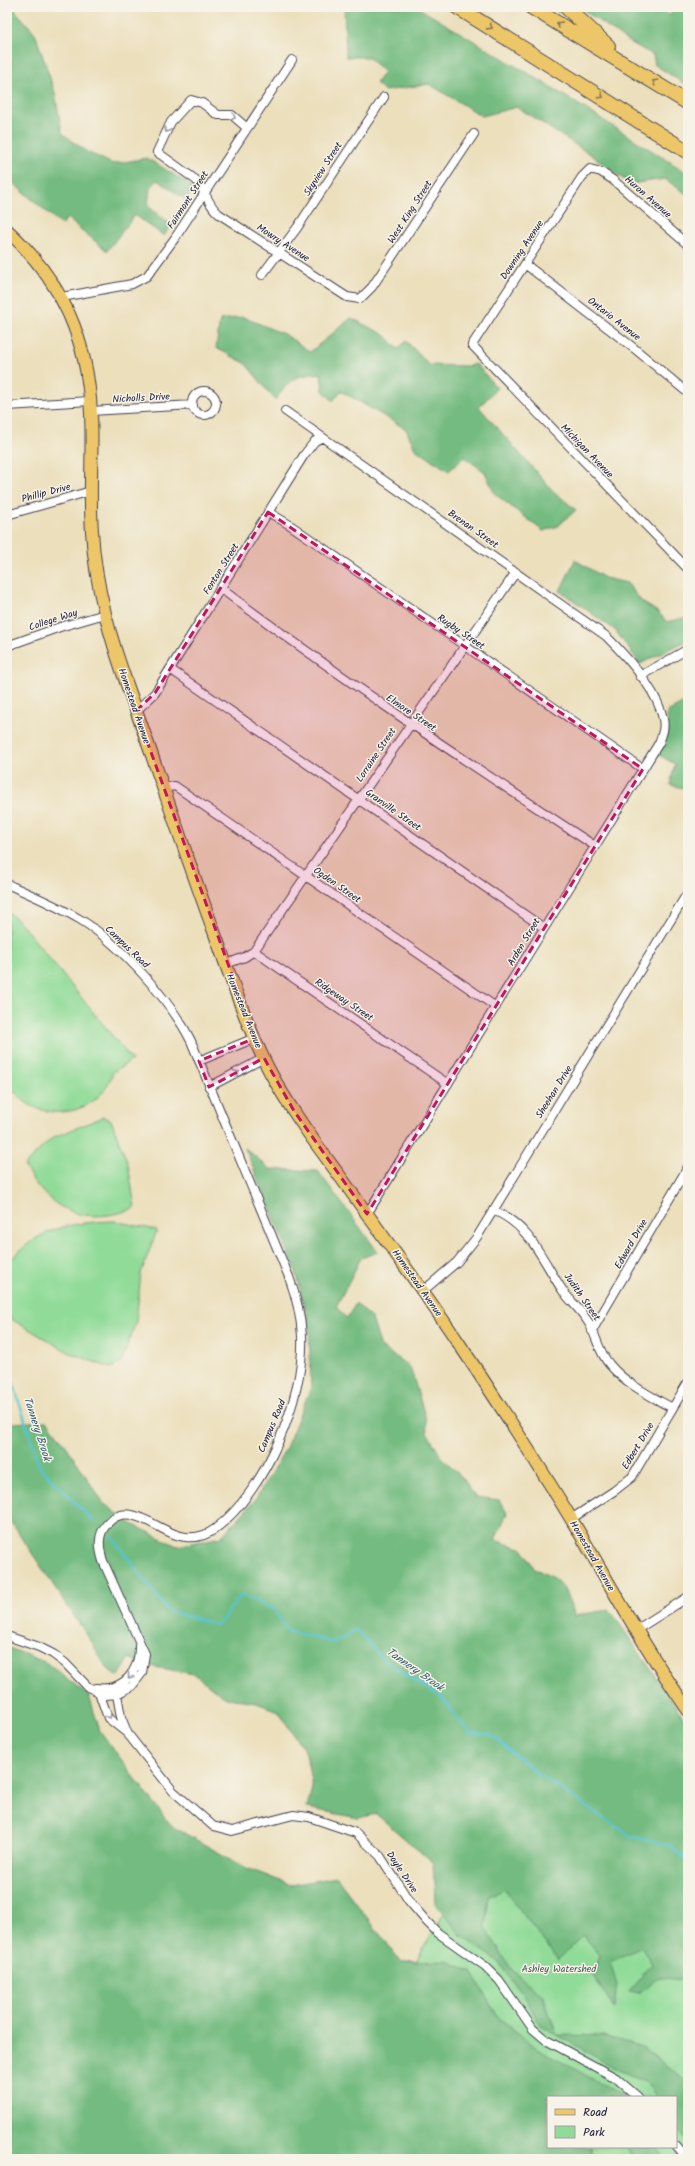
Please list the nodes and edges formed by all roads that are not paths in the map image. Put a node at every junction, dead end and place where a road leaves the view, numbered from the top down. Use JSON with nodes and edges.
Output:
{"nodes":[{"id":1,"x":457,"y":7,"type":"edge"},
{"id":2,"x":531,"y":7,"type":"edge"},
{"id":3,"x":566,"y":7,"type":"edge"},
{"id":4,"x":292,"y":60,"type":"dead end"},
{"id":5,"x":630,"y":66,"type":"junction"},
{"id":6,"x":384,"y":97,"type":"dead end"},
{"id":7,"x":688,"y":103,"type":"edge"},
{"id":8,"x":248,"y":128,"type":"junction"},
{"id":9,"x":474,"y":134,"type":"dead end"},
{"id":10,"x":688,"y":152,"type":"edge"},
{"id":11,"x":591,"y":169,"type":"joint"},
{"id":12,"x":205,"y":193,"type":"junction"},
{"id":13,"x":7,"y":230,"type":"edge"},
{"id":14,"x":688,"y":246,"type":"edge"},
{"id":15,"x":280,"y":252,"type":"junction"},
{"id":16,"x":525,"y":264,"type":"junction"},
{"id":17,"x":262,"y":275,"type":"dead end"},
{"id":18,"x":62,"y":297,"type":"junction"},
{"id":19,"x":360,"y":299,"type":"joint"},
{"id":20,"x":472,"y":345,"type":"joint"},
{"id":21,"x":688,"y":393,"type":"edge"},
{"id":22,"x":193,"y":405,"type":"dead end"},
{"id":23,"x":7,"y":406,"type":"edge"},
{"id":24,"x":91,"y":406,"type":"junction"},
{"id":25,"x":284,"y":411,"type":"dead end"},
{"id":26,"x":321,"y":438,"type":"junction"},
{"id":27,"x":91,"y":491,"type":"junction"},
{"id":28,"x":268,"y":512,"type":"junction"},
{"id":29,"x":7,"y":515,"type":"edge"},
{"id":30,"x":688,"y":569,"type":"edge"},
{"id":31,"x":516,"y":572,"type":"junction"},
{"id":32,"x":220,"y":588,"type":"junction"},
{"id":33,"x":105,"y":614,"type":"junction"},
{"id":34,"x":7,"y":646,"type":"edge"},
{"id":35,"x":464,"y":646,"type":"junction"},
{"id":36,"x":688,"y":649,"type":"edge"},
{"id":37,"x":170,"y":669,"type":"junction"},
{"id":38,"x":640,"y":676,"type":"junction"},
{"id":39,"x":136,"y":711,"type":"junction"},
{"id":40,"x":410,"y":724,"type":"junction"},
{"id":41,"x":643,"y":769,"type":"junction"},
{"id":42,"x":163,"y":788,"type":"junction"},
{"id":43,"x":359,"y":799,"type":"junction"},
{"id":44,"x":595,"y":846,"type":"junction"},
{"id":45,"x":307,"y":876,"type":"junction"},
{"id":46,"x":7,"y":884,"type":"edge"},
{"id":47,"x":688,"y":892,"type":"edge"},
{"id":48,"x":544,"y":928,"type":"junction"},
{"id":49,"x":254,"y":951,"type":"junction"},
{"id":50,"x":226,"y":964,"type":"junction"},
{"id":51,"x":496,"y":1007,"type":"junction"},
{"id":52,"x":255,"y":1038,"type":"junction"},
{"id":53,"x":264,"y":1058,"type":"junction"},
{"id":54,"x":198,"y":1061,"type":"junction"},
{"id":55,"x":448,"y":1084,"type":"junction"},
{"id":56,"x":209,"y":1087,"type":"junction"},
{"id":57,"x":688,"y":1167,"type":"edge"},
{"id":58,"x":493,"y":1210,"type":"junction"},
{"id":59,"x":367,"y":1214,"type":"junction"},
{"id":60,"x":423,"y":1290,"type":"junction"},
{"id":61,"x":592,"y":1331,"type":"junction"},
{"id":62,"x":688,"y":1382,"type":"edge"},
{"id":63,"x":672,"y":1408,"type":"junction"},
{"id":64,"x":571,"y":1519,"type":"junction"},
{"id":65,"x":688,"y":1597,"type":"edge"},
{"id":66,"x":636,"y":1630,"type":"junction"},
{"id":67,"x":7,"y":1636,"type":"edge"},
{"id":68,"x":99,"y":1690,"type":"junction"},
{"id":69,"x":116,"y":1690,"type":"junction"},
{"id":70,"x":688,"y":1710,"type":"edge"},
{"id":71,"x":127,"y":1733,"type":"junction"},
{"id":72,"x":637,"y":2096,"type":"edge"},
{"id":73,"x":677,"y":2147,"type":"edge"},
{"id":74,"x":687,"y":2159,"type":"edge"}],
"edges":[{"from":1,"to":10,"type":"highway","one_way":true},
{"from":5,"to":2,"type":"highway","one_way":true},
{"from":3,"to":5,"type":"highway"},
{"from":4,"to":8,"type":"street","name":"Fairmont Street"},
{"from":7,"to":5,"type":"highway","one_way":true},
{"from":6,"to":15,"type":"street","name":"Skyview Street"},
{"from":8,"to":12,"type":"street","name":"Fairmont Street"},
{"from":8,"to":12,"type":"street","name":"Mowry Avenue"},
{"from":9,"to":19,"type":"street","name":"West King Street"},
{"from":11,"to":14,"type":"street","name":"Huron Avenue"},
{"from":11,"to":16,"type":"street","name":"Downing Avenue"},
{"from":12,"to":15,"type":"street","name":"Mowry Avenue"},
{"from":12,"to":18,"type":"street","name":"Fairmont Street"},
{"from":13,"to":18,"type":"main road","name":"Homestead Avenue"},
{"from":15,"to":17,"type":"street","name":"Skyview Street"},
{"from":15,"to":19,"type":"street","name":"Mowry Avenue"},
{"from":16,"to":20,"type":"street","name":"Downing Avenue"},
{"from":16,"to":21,"type":"street","name":"Ontario Avenue"},
{"from":18,"to":24,"type":"main road","name":"Homestead Avenue"},
{"from":20,"to":30,"type":"street","name":"Michigan Avenue"},
{"from":22,"to":24,"type":"street","name":"Nicholls Drive"},
{"from":23,"to":24,"type":"street","name":"Nicholls Drive"},
{"from":24,"to":27,"type":"main road","name":"Homestead Avenue"},
{"from":25,"to":26,"type":"street","name":"Brenan Street"},
{"from":26,"to":28,"type":"street","name":"Fenton Street"},
{"from":26,"to":31,"type":"street","name":"Brenan Street"},
{"from":27,"to":29,"type":"street","name":"Phillip Drive"},
{"from":27,"to":33,"type":"main road","name":"Homestead Avenue"},
{"from":28,"to":32,"type":"street","name":"Fenton Street"},
{"from":28,"to":35,"type":"street","name":"Rugby Street"},
{"from":31,"to":35,"type":"street","name":"Lorraine Street"},
{"from":31,"to":38,"type":"street","name":"Brenan Street"},
{"from":32,"to":37,"type":"street","name":"Fenton Street"},
{"from":32,"to":40,"type":"street","name":"Elmore Street"},
{"from":33,"to":34,"type":"street","name":"College Way"},
{"from":33,"to":39,"type":"main road","name":"Homestead Avenue"},
{"from":35,"to":40,"type":"street","name":"Lorraine Street"},
{"from":35,"to":41,"type":"street","name":"Rugby Street"},
{"from":36,"to":38,"type":"street"},
{"from":37,"to":39,"type":"street","name":"Fenton Street"},
{"from":37,"to":43,"type":"street","name":"Granville Street"},
{"from":38,"to":41,"type":"street","name":"Arden Street"},
{"from":39,"to":42,"type":"main road","name":"Homestead Avenue"},
{"from":40,"to":43,"type":"street","name":"Lorraine Street"},
{"from":40,"to":44,"type":"street","name":"Elmore Street"},
{"from":41,"to":44,"type":"street","name":"Arden Street"},
{"from":42,"to":45,"type":"street","name":"Ogden Street"},
{"from":42,"to":50,"type":"main road","name":"Homestead Avenue"},
{"from":43,"to":45,"type":"street","name":"Lorraine Street"},
{"from":43,"to":48,"type":"street","name":"Granville Street"},
{"from":44,"to":48,"type":"street","name":"Arden Street"},
{"from":45,"to":49,"type":"street","name":"Lorraine Street"},
{"from":45,"to":51,"type":"street","name":"Ogden Street"},
{"from":46,"to":54,"type":"street","name":"Campus Road"},
{"from":47,"to":58,"type":"street","name":"Sheehan Drive"},
{"from":48,"to":51,"type":"street","name":"Arden Street"},
{"from":49,"to":50,"type":"street"},
{"from":49,"to":55,"type":"street","name":"Ridgeway Street"},
{"from":50,"to":52,"type":"main road","name":"Homestead Avenue"},
{"from":51,"to":55,"type":"street","name":"Arden Street"},
{"from":52,"to":53,"type":"main road","name":"Homestead Avenue"},
{"from":52,"to":54,"type":"street"},
{"from":56,"to":53,"type":"street","one_way":true},
{"from":53,"to":59,"type":"main road","name":"Homestead Avenue"},
{"from":54,"to":56,"type":"street","name":"Campus Road"},
{"from":55,"to":59,"type":"street","name":"Arden Street"},
{"from":56,"to":69,"type":"street","name":"Campus Road"},
{"from":57,"to":61,"type":"street","name":"Edward Drive"},
{"from":58,"to":60,"type":"street","name":"Sheehan Drive"},
{"from":58,"to":61,"type":"street","name":"Judith Street"},
{"from":59,"to":60,"type":"main road","name":"Homestead Avenue"},
{"from":60,"to":64,"type":"main road","name":"Homestead Avenue"},
{"from":61,"to":63,"type":"street","name":"Judith Street"},
{"from":62,"to":63,"type":"street","name":"Edbert Drive"},
{"from":63,"to":64,"type":"street","name":"Edbert Drive"},
{"from":64,"to":66,"type":"main road","name":"Homestead Avenue"},
{"from":65,"to":66,"type":"street"},
{"from":66,"to":70,"type":"main road","name":"Homestead Avenue"},
{"from":67,"to":68,"type":"street"},
{"from":68,"to":69,"type":"street"},
{"from":68,"to":71,"type":"street","name":"Doyle Drive","one_way":true},
{"from":69,"to":71,"type":"street","name":"Doyle Drive"},
{"from":71,"to":72,"type":"street","name":"Doyle Drive"},
{"from":73,"to":74,"type":"street"}]}
